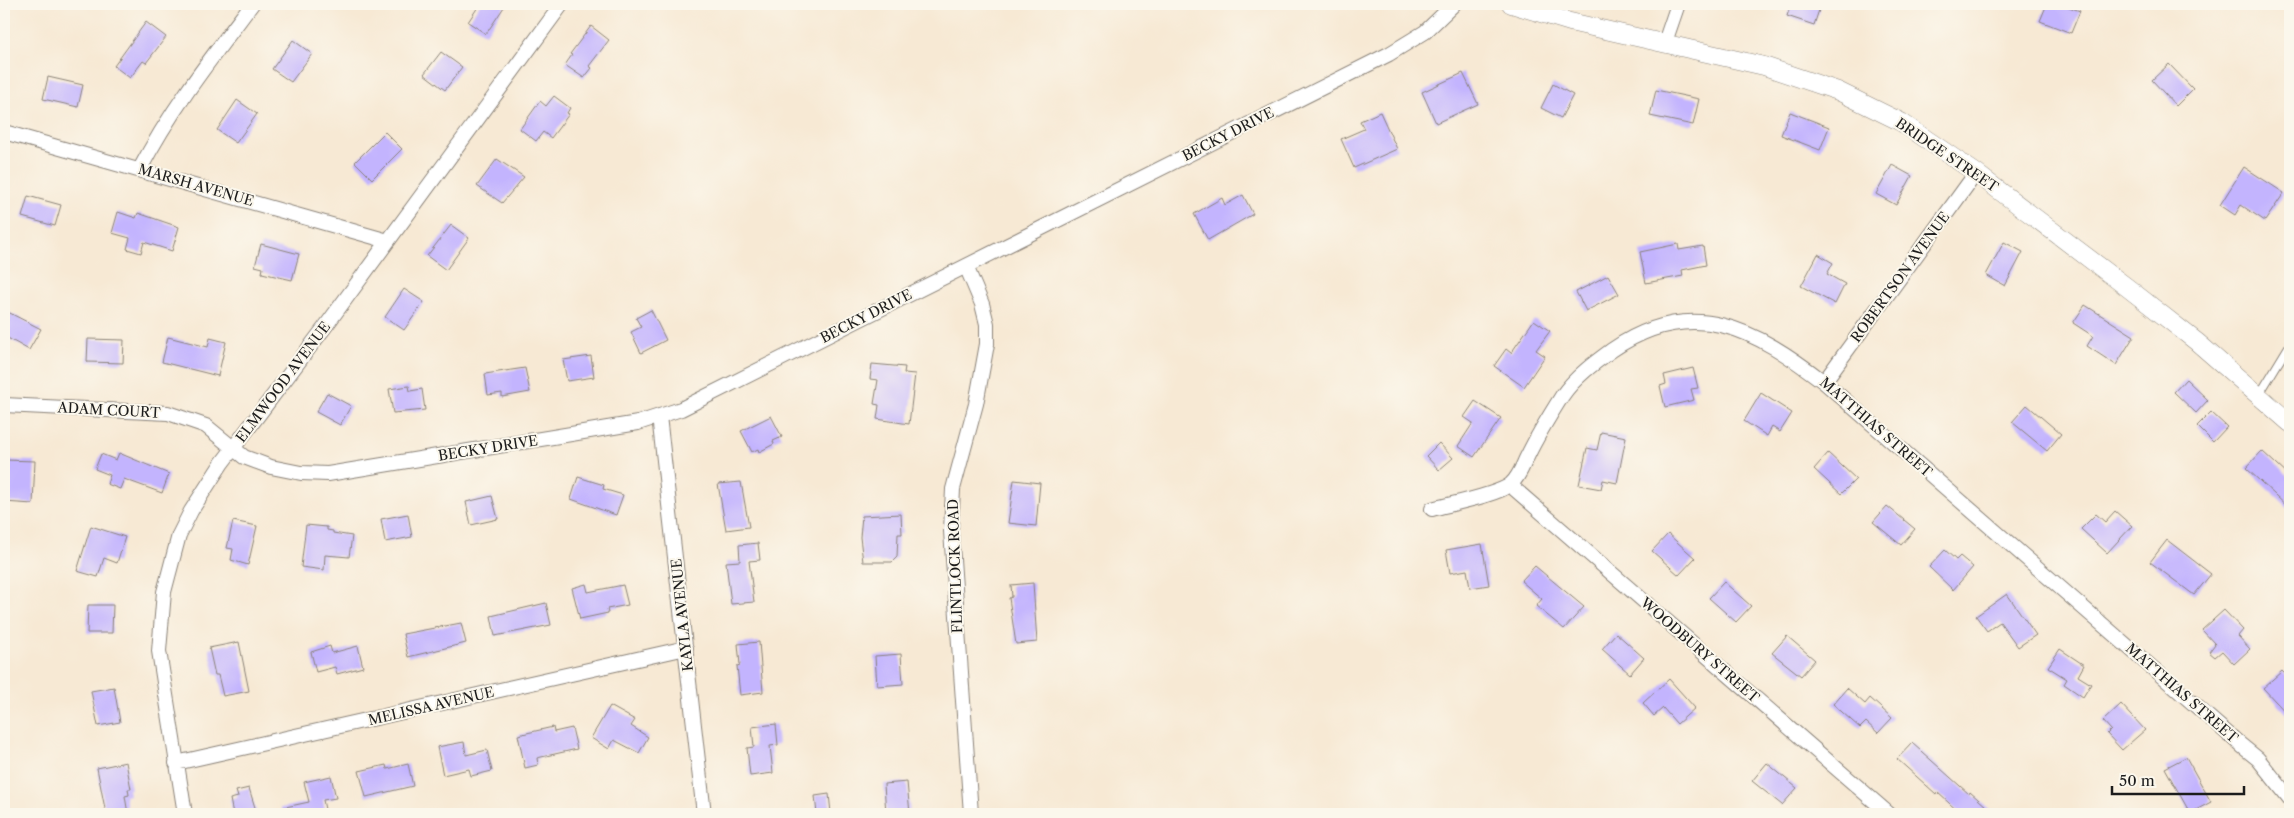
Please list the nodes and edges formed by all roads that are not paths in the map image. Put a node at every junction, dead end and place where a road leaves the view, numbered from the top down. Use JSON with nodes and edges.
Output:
{"nodes":[{"id":1,"x":252,"y":4,"type":"edge"},
{"id":2,"x":562,"y":4,"type":"edge"},
{"id":3,"x":1454,"y":4,"type":"edge"},
{"id":4,"x":1511,"y":4,"type":"edge"},
{"id":5,"x":1678,"y":4,"type":"edge"},
{"id":6,"x":1665,"y":42,"type":"junction"},
{"id":7,"x":4,"y":132,"type":"edge"},
{"id":8,"x":140,"y":169,"type":"junction"},
{"id":9,"x":1976,"y":173,"type":"junction"},
{"id":10,"x":388,"y":241,"type":"junction"},
{"id":11,"x":966,"y":266,"type":"junction"},
{"id":12,"x":2290,"y":344,"type":"edge"},
{"id":13,"x":1824,"y":382,"type":"junction"},
{"id":14,"x":2258,"y":395,"type":"junction"},
{"id":15,"x":4,"y":405,"type":"edge"},
{"id":16,"x":659,"y":416,"type":"junction"},
{"id":17,"x":2290,"y":423,"type":"edge"},
{"id":18,"x":233,"y":448,"type":"junction"},
{"id":19,"x":1510,"y":485,"type":"junction"},
{"id":20,"x":1432,"y":508,"type":"dead end"},
{"id":21,"x":686,"y":648,"type":"junction"},
{"id":22,"x":176,"y":763,"type":"junction"},
{"id":23,"x":2290,"y":799,"type":"edge"},
{"id":24,"x":186,"y":814,"type":"edge"},
{"id":25,"x":704,"y":814,"type":"edge"},
{"id":26,"x":971,"y":814,"type":"edge"},
{"id":27,"x":1889,"y":814,"type":"edge"}],
"edges":[{"from":1,"to":8,"type":"street"},
{"from":2,"to":10,"type":"street","name":"ELMWOOD AVENUE"},
{"from":3,"to":11,"type":"street","name":"BECKY DRIVE"},
{"from":4,"to":6,"type":"street","name":"BRIDGE STREET"},
{"from":5,"to":6,"type":"street"},
{"from":6,"to":9,"type":"street","name":"BRIDGE STREET"},
{"from":7,"to":8,"type":"street","name":"MARSH AVENUE"},
{"from":8,"to":10,"type":"street","name":"MARSH AVENUE"},
{"from":9,"to":13,"type":"street","name":"ROBERTSON AVENUE"},
{"from":9,"to":14,"type":"street","name":"BRIDGE STREET"},
{"from":10,"to":18,"type":"street","name":"ELMWOOD AVENUE"},
{"from":11,"to":16,"type":"street","name":"BECKY DRIVE"},
{"from":11,"to":26,"type":"street","name":"FLINTLOCK ROAD"},
{"from":12,"to":14,"type":"lane"},
{"from":13,"to":19,"type":"street","name":"MATTHIAS STREET"},
{"from":13,"to":23,"type":"street","name":"MATTHIAS STREET"},
{"from":14,"to":17,"type":"street","name":"BRIDGE STREET"},
{"from":15,"to":18,"type":"street","name":"ADAM COURT"},
{"from":16,"to":18,"type":"street","name":"BECKY DRIVE"},
{"from":16,"to":21,"type":"street","name":"KAYLA AVENUE"},
{"from":18,"to":22,"type":"street","name":"ELMWOOD AVENUE"},
{"from":19,"to":20,"type":"street"},
{"from":19,"to":27,"type":"street","name":"WOODBURY STREET"},
{"from":21,"to":22,"type":"street","name":"MELISSA AVENUE"},
{"from":21,"to":25,"type":"street","name":"KAYLA AVENUE"},
{"from":22,"to":24,"type":"street","name":"ELMWOOD AVENUE"}]}
